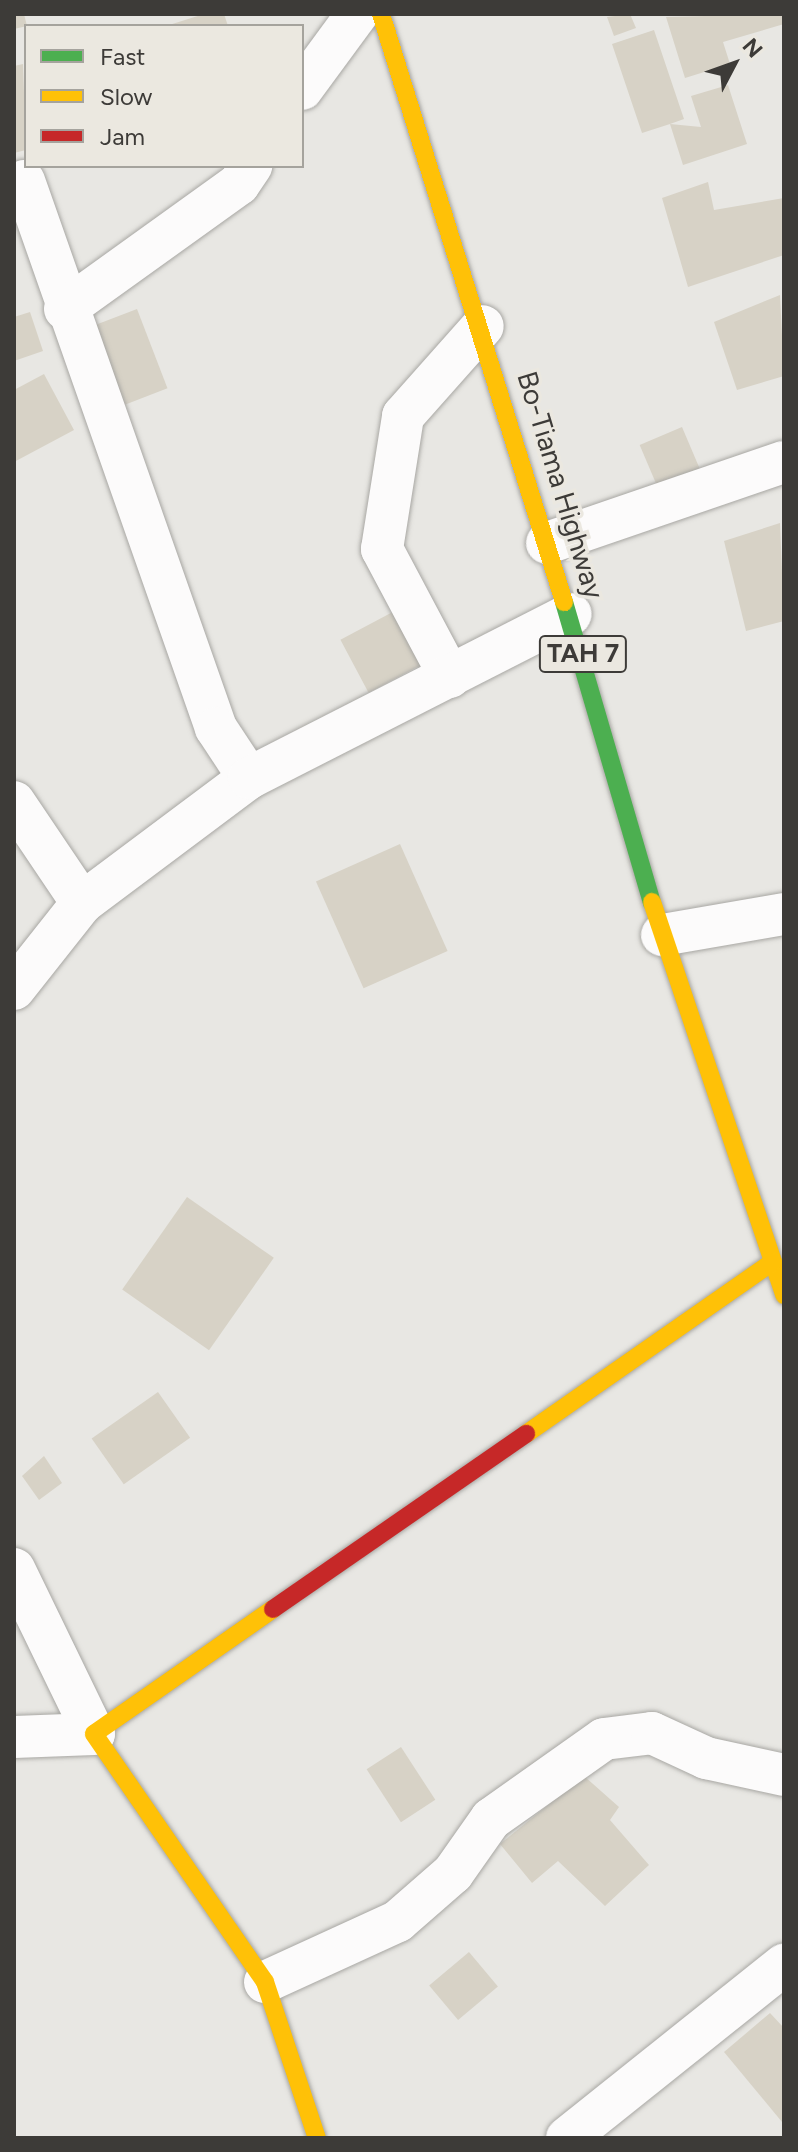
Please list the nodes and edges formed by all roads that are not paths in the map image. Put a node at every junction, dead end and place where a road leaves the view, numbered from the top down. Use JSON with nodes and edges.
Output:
{"nodes":[{"id":1,"x":357,"y":14,"type":"edge"},
{"id":2,"x":381,"y":14,"type":"edge"},
{"id":3,"x":304,"y":86,"type":"edge"},
{"id":4,"x":250,"y":168,"type":"edge"},
{"id":5,"x":24,"y":181,"type":"dead end"},
{"id":6,"x":65,"y":309,"type":"junction"},
{"id":7,"x":483,"y":326,"type":"junction"},
{"id":8,"x":784,"y":462,"type":"edge"},
{"id":9,"x":547,"y":543,"type":"junction"},
{"id":10,"x":571,"y":614,"type":"junction"},
{"id":11,"x":450,"y":677,"type":"junction"},
{"id":12,"x":249,"y":778,"type":"junction"},
{"id":13,"x":14,"y":802,"type":"edge"},
{"id":14,"x":82,"y":903,"type":"junction"},
{"id":15,"x":784,"y":914,"type":"edge"},
{"id":16,"x":662,"y":935,"type":"junction"},
{"id":17,"x":14,"y":989,"type":"edge"},
{"id":18,"x":773,"y":1262,"type":"junction"},
{"id":19,"x":784,"y":1295,"type":"edge"},
{"id":20,"x":14,"y":1569,"type":"edge"},
{"id":21,"x":94,"y":1734,"type":"junction"},
{"id":22,"x":14,"y":1737,"type":"edge"},
{"id":23,"x":784,"y":1775,"type":"edge"},
{"id":24,"x":784,"y":1965,"type":"edge"},
{"id":25,"x":265,"y":1982,"type":"junction"},
{"id":26,"x":317,"y":2138,"type":"edge"},
{"id":27,"x":567,"y":2138,"type":"edge"}],
"edges":[{"from":1,"to":3,"type":"street"},
{"from":2,"to":7,"type":"main road","name":"Bo-Tiama Highway","number":"TAH 7"},
{"from":4,"to":6,"type":"street"},
{"from":5,"to":6,"type":"street"},
{"from":6,"to":12,"type":"street"},
{"from":7,"to":9,"type":"main road","name":"Bo-Tiama Highway","number":"TAH 7"},
{"from":7,"to":11,"type":"street"},
{"from":8,"to":9,"type":"street"},
{"from":9,"to":10,"type":"main road","name":"Bo-Tiama Highway","number":"TAH 7"},
{"from":10,"to":11,"type":"street"},
{"from":10,"to":16,"type":"main road","name":"Bo-Tiama Highway","number":"TAH 7"},
{"from":11,"to":12,"type":"street"},
{"from":12,"to":14,"type":"street"},
{"from":13,"to":14,"type":"street"},
{"from":14,"to":17,"type":"street"},
{"from":15,"to":16,"type":"street"},
{"from":16,"to":18,"type":"main road","name":"Bo-Tiama Highway","number":"TAH 7"},
{"from":18,"to":19,"type":"main road","name":"Bo-Tiama Highway","number":"TAH 7"},
{"from":18,"to":21,"type":"main road"},
{"from":20,"to":21,"type":"street"},
{"from":21,"to":22,"type":"street"},
{"from":21,"to":25,"type":"main road"},
{"from":23,"to":25,"type":"street"},
{"from":24,"to":27,"type":"street"},
{"from":25,"to":26,"type":"main road"}]}
